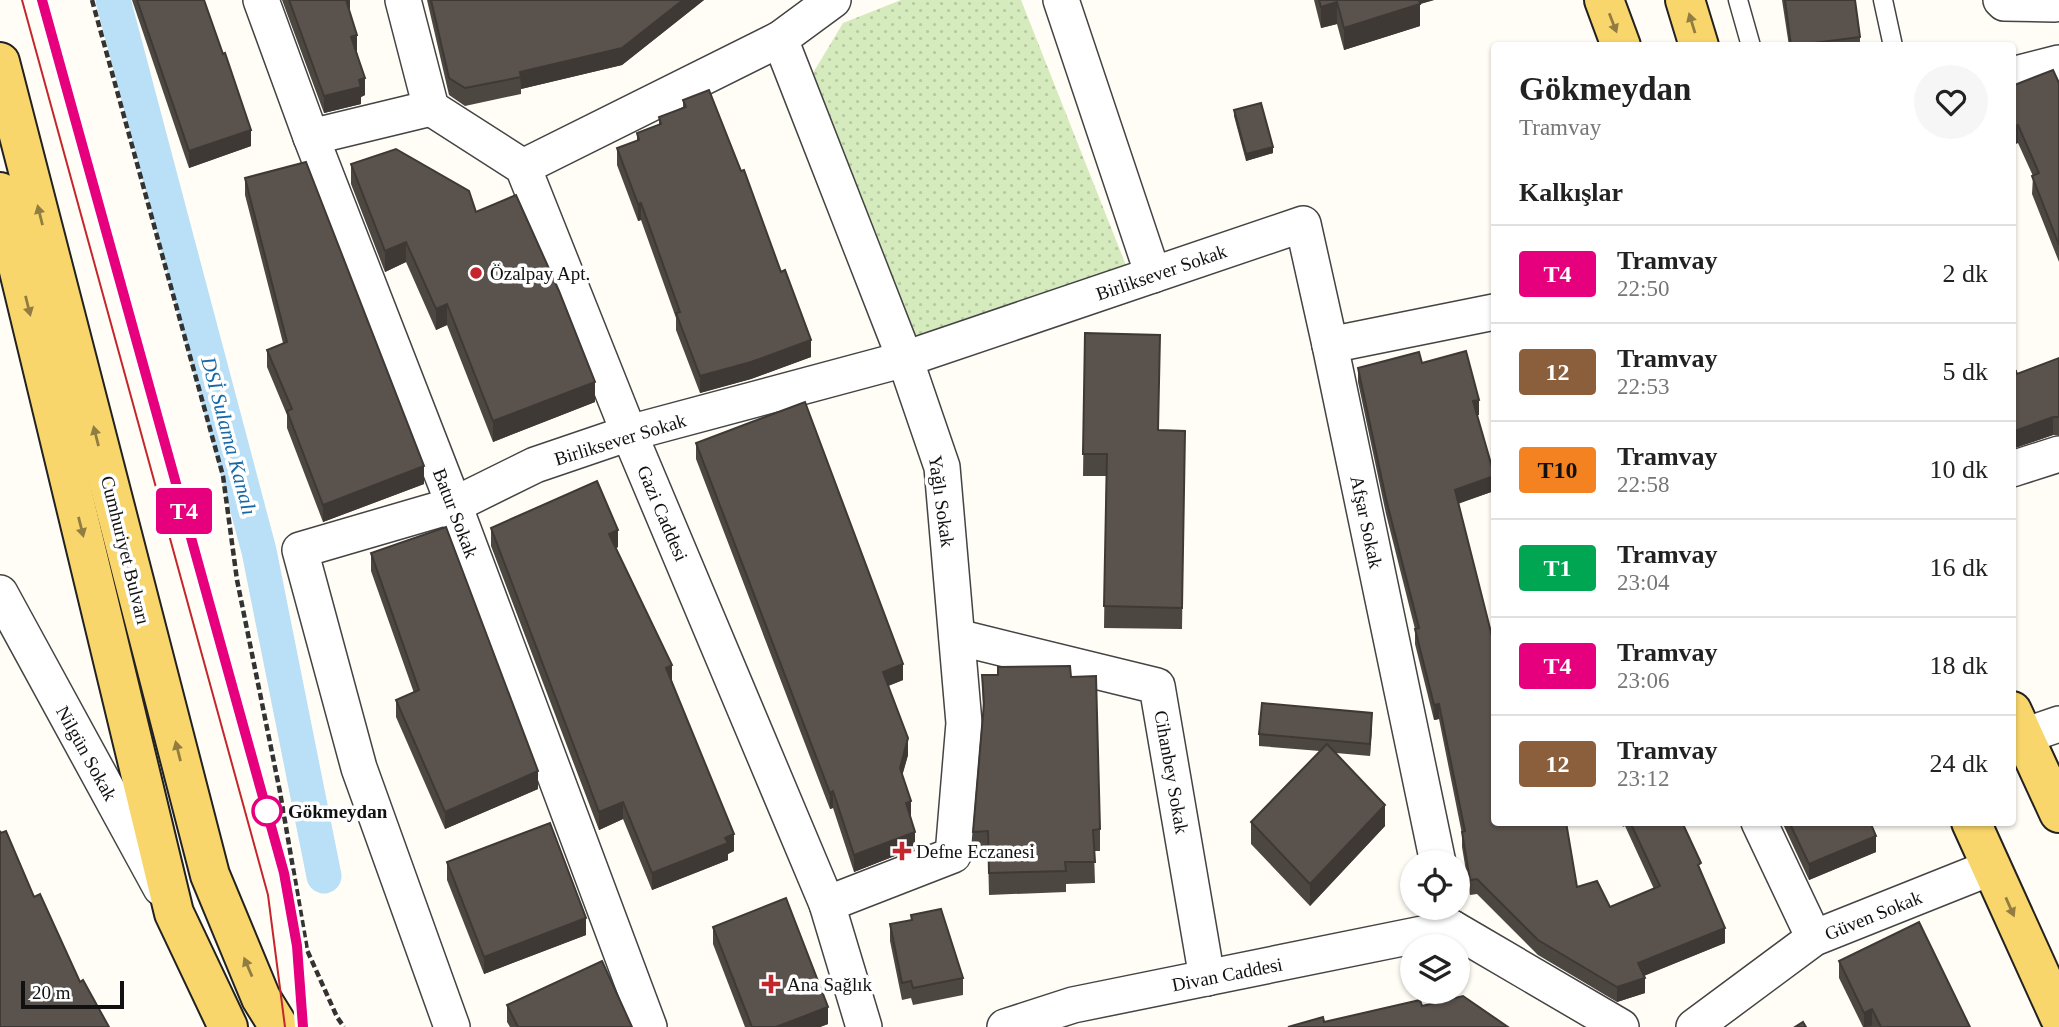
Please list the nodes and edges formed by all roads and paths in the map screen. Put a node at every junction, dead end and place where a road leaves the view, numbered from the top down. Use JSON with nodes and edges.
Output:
{"nodes":[{"id":1,"x":92,"y":0,"type":"edge"},
{"id":2,"x":261,"y":0,"type":"edge"},
{"id":3,"x":403,"y":0,"type":"edge"},
{"id":4,"x":832,"y":0,"type":"edge"},
{"id":5,"x":1061,"y":0,"type":"edge"},
{"id":6,"x":1604,"y":0,"type":"edge"},
{"id":7,"x":1685,"y":0,"type":"edge"},
{"id":8,"x":1738,"y":0,"type":"edge"},
{"id":9,"x":1883,"y":0,"type":"edge"},
{"id":10,"x":2000,"y":0,"type":"edge"},
{"id":11,"x":2057,"y":3,"type":"edge"},
{"id":12,"x":780,"y":39,"type":"junction"},
{"id":13,"x":1620,"y":42,"type":"edge"},
{"id":14,"x":1698,"y":42,"type":"edge"},
{"id":15,"x":1750,"y":42,"type":"edge"},
{"id":16,"x":1891,"y":42,"type":"edge"},
{"id":17,"x":0,"y":62,"type":"edge"},
{"id":18,"x":2059,"y":63,"type":"edge"},
{"id":19,"x":2016,"y":74,"type":"edge"},
{"id":20,"x":431,"y":108,"type":"junction"},
{"id":21,"x":311,"y":137,"type":"junction"},
{"id":22,"x":523,"y":167,"type":"junction"},
{"id":23,"x":0,"y":192,"type":"edge"},
{"id":24,"x":1153,"y":275,"type":"junction"},
{"id":25,"x":1491,"y":313,"type":"edge"},
{"id":26,"x":1330,"y":345,"type":"junction"},
{"id":27,"x":905,"y":359,"type":"junction"},
{"id":28,"x":629,"y":433,"type":"junction"},
{"id":29,"x":2059,"y":454,"type":"edge"},
{"id":30,"x":2016,"y":468,"type":"edge"},
{"id":31,"x":454,"y":505,"type":"junction"},
{"id":32,"x":0,"y":593,"type":"edge"},
{"id":33,"x":957,"y":637,"type":"junction"},
{"id":34,"x":2032,"y":724,"type":"edge"},
{"id":35,"x":2059,"y":813,"type":"edge"},
{"id":36,"x":1761,"y":826,"type":"edge"},
{"id":37,"x":1973,"y":826,"type":"edge"},
{"id":38,"x":1435,"y":850,"type":"edge"},
{"id":39,"x":1992,"y":867,"type":"junction"},
{"id":40,"x":827,"y":904,"type":"junction"},
{"id":41,"x":174,"y":913,"type":"junction"},
{"id":42,"x":1442,"y":920,"type":"edge"},
{"id":43,"x":1453,"y":920,"type":"edge"},
{"id":44,"x":1814,"y":938,"type":"junction"},
{"id":45,"x":1207,"y":978,"type":"junction"},
{"id":46,"x":1078,"y":1016,"type":"edge"},
{"id":47,"x":2059,"y":1016,"type":"edge"},
{"id":48,"x":228,"y":1027,"type":"edge"},
{"id":49,"x":279,"y":1027,"type":"edge"},
{"id":50,"x":344,"y":1027,"type":"edge"},
{"id":51,"x":452,"y":1027,"type":"edge"},
{"id":52,"x":649,"y":1027,"type":"edge"},
{"id":53,"x":864,"y":1027,"type":"edge"},
{"id":54,"x":1005,"y":1027,"type":"edge"},
{"id":55,"x":1621,"y":1027,"type":"edge"},
{"id":56,"x":1693,"y":1027,"type":"edge"}],
"edges":[{"from":1,"to":50,"type":"path"},
{"from":2,"to":21,"type":"street","name":"Batur Sokak"},
{"from":3,"to":20,"type":"street"},
{"from":4,"to":12,"type":"street"},
{"from":5,"to":24,"type":"street"},
{"from":6,"to":13,"type":"main road","one_way":true},
{"from":14,"to":7,"type":"main road","one_way":true},
{"from":8,"to":15,"type":"lane"},
{"from":9,"to":16,"type":"lane"},
{"from":10,"to":11,"type":"street"},
{"from":12,"to":22,"type":"street"},
{"from":12,"to":27,"type":"street","name":"Yağlı Sokak"},
{"from":49,"to":17,"type":"main road","name":"Cumhuriyet Bulvarı","one_way":true},
{"from":18,"to":19,"type":"street"},
{"from":20,"to":21,"type":"street"},
{"from":20,"to":22,"type":"street"},
{"from":21,"to":31,"type":"street","name":"Batur Sokak"},
{"from":22,"to":28,"type":"street","name":"Gazi Caddesi"},
{"from":23,"to":41,"type":"main road","name":"Cumhuriyet Bulvarı","one_way":true},
{"from":24,"to":26,"type":"street","name":"Birliksever Sokak"},
{"from":24,"to":27,"type":"street","name":"Birliksever Sokak"},
{"from":25,"to":26,"type":"street"},
{"from":26,"to":38,"type":"street","name":"Afşar Sokak"},
{"from":27,"to":28,"type":"street","name":"Birliksever Sokak"},
{"from":27,"to":33,"type":"street","name":"Yağlı Sokak"},
{"from":28,"to":31,"type":"street","name":"Birliksever Sokak"},
{"from":28,"to":40,"type":"street","name":"Gazi Caddesi"},
{"from":29,"to":30,"type":"street"},
{"from":31,"to":51,"type":"street","name":"Birliksever Sokak"},
{"from":31,"to":52,"type":"street","name":"Batur Sokak"},
{"from":32,"to":41,"type":"street","name":"Nilgün Sokak"},
{"from":33,"to":40,"type":"street","name":"Yağlı Sokak"},
{"from":33,"to":45,"type":"street","name":"Cihanbey Sokak"},
{"from":34,"to":35,"type":"main road"},
{"from":36,"to":44,"type":"street"},
{"from":37,"to":39,"type":"main road"},
{"from":39,"to":44,"type":"street","name":"Güven Sokak"},
{"from":39,"to":47,"type":"main road","one_way":true},
{"from":40,"to":53,"type":"street","name":"Gazi Caddesi"},
{"from":41,"to":48,"type":"main road","name":"Cumhuriyet Bulvarı"},
{"from":42,"to":45,"type":"street","name":"Divan Caddesi"},
{"from":43,"to":55,"type":"street"},
{"from":44,"to":56,"type":"street","name":"Güven Sokak"},
{"from":45,"to":46,"type":"street","name":"Divan Caddesi"},
{"from":46,"to":54,"type":"street","name":"Divan Caddesi"}]}
